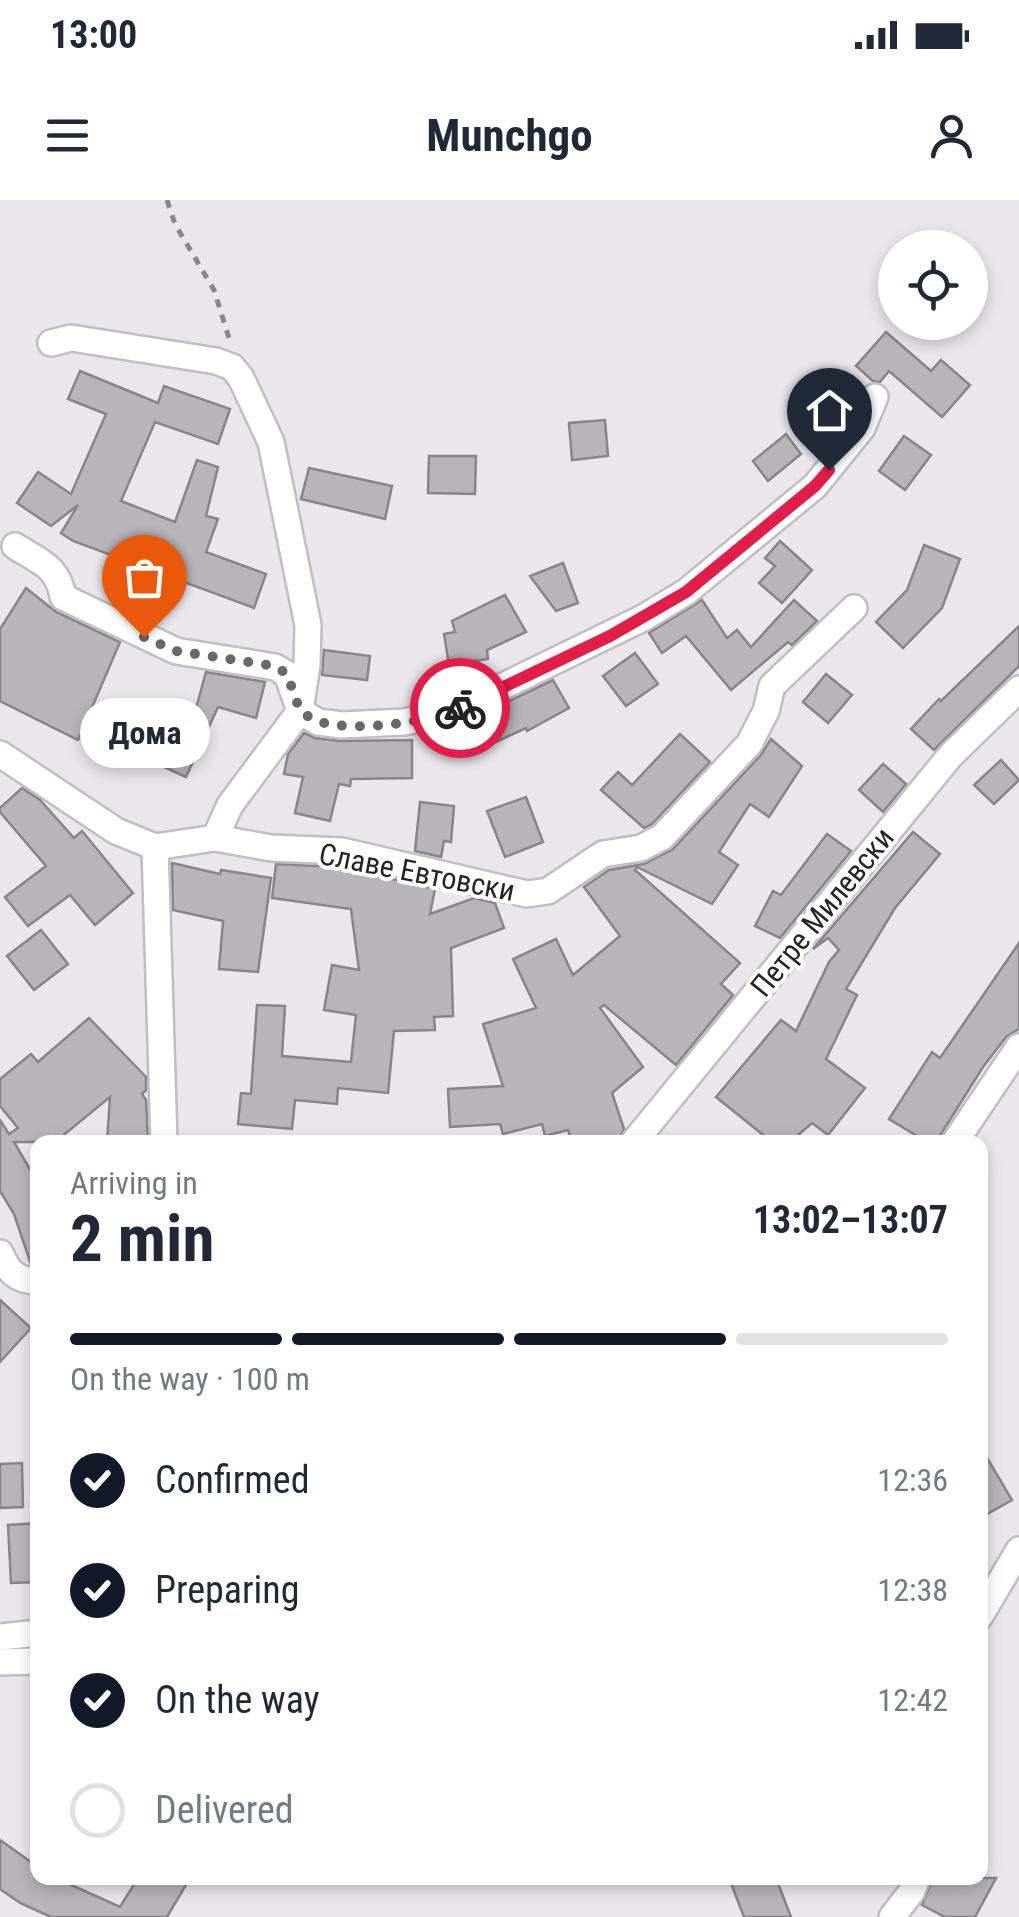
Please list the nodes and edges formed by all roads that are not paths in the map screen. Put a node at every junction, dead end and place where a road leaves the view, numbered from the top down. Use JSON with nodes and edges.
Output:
{"nodes":[{"id":1,"x":51,"y":343,"type":"dead end"},
{"id":2,"x":875,"y":396,"type":"dead end"},
{"id":3,"x":14,"y":546,"type":"dead end"},
{"id":4,"x":854,"y":608,"type":"dead end"},
{"id":5,"x":1019,"y":689,"type":"edge"},
{"id":6,"x":300,"y":711,"type":"junction"},
{"id":7,"x":0,"y":754,"type":"edge"},
{"id":8,"x":215,"y":838,"type":"junction"},
{"id":9,"x":156,"y":847,"type":"junction"},
{"id":10,"x":1019,"y":1047,"type":"edge"},
{"id":11,"x":164,"y":1135,"type":"edge"},
{"id":12,"x":640,"y":1135,"type":"edge"},
{"id":13,"x":960,"y":1135,"type":"edge"},
{"id":14,"x":0,"y":1252,"type":"edge"},
{"id":15,"x":30,"y":1281,"type":"edge"},
{"id":16,"x":1019,"y":1550,"type":"edge"},
{"id":17,"x":988,"y":1602,"type":"edge"},
{"id":18,"x":30,"y":1633,"type":"edge"},
{"id":19,"x":0,"y":1637,"type":"edge"},
{"id":20,"x":30,"y":1661,"type":"edge"},
{"id":21,"x":0,"y":1662,"type":"edge"},
{"id":22,"x":914,"y":1885,"type":"edge"},
{"id":23,"x":892,"y":1917,"type":"edge"}],
"edges":[{"from":1,"to":6,"type":"street"},
{"from":2,"to":6,"type":"street"},
{"from":3,"to":6,"type":"street"},
{"from":4,"to":8,"type":"street","name":"Славе Евтовски"},
{"from":5,"to":12,"type":"street","name":"Петре Милевски"},
{"from":6,"to":8,"type":"street"},
{"from":7,"to":9,"type":"street"},
{"from":8,"to":9,"type":"street","name":"Славе Евтовски"},
{"from":9,"to":11,"type":"street"},
{"from":10,"to":13,"type":"street"},
{"from":14,"to":15,"type":"street"},
{"from":16,"to":17,"type":"street"},
{"from":18,"to":19,"type":"street"},
{"from":20,"to":21,"type":"street"},
{"from":22,"to":23,"type":"street"}]}
